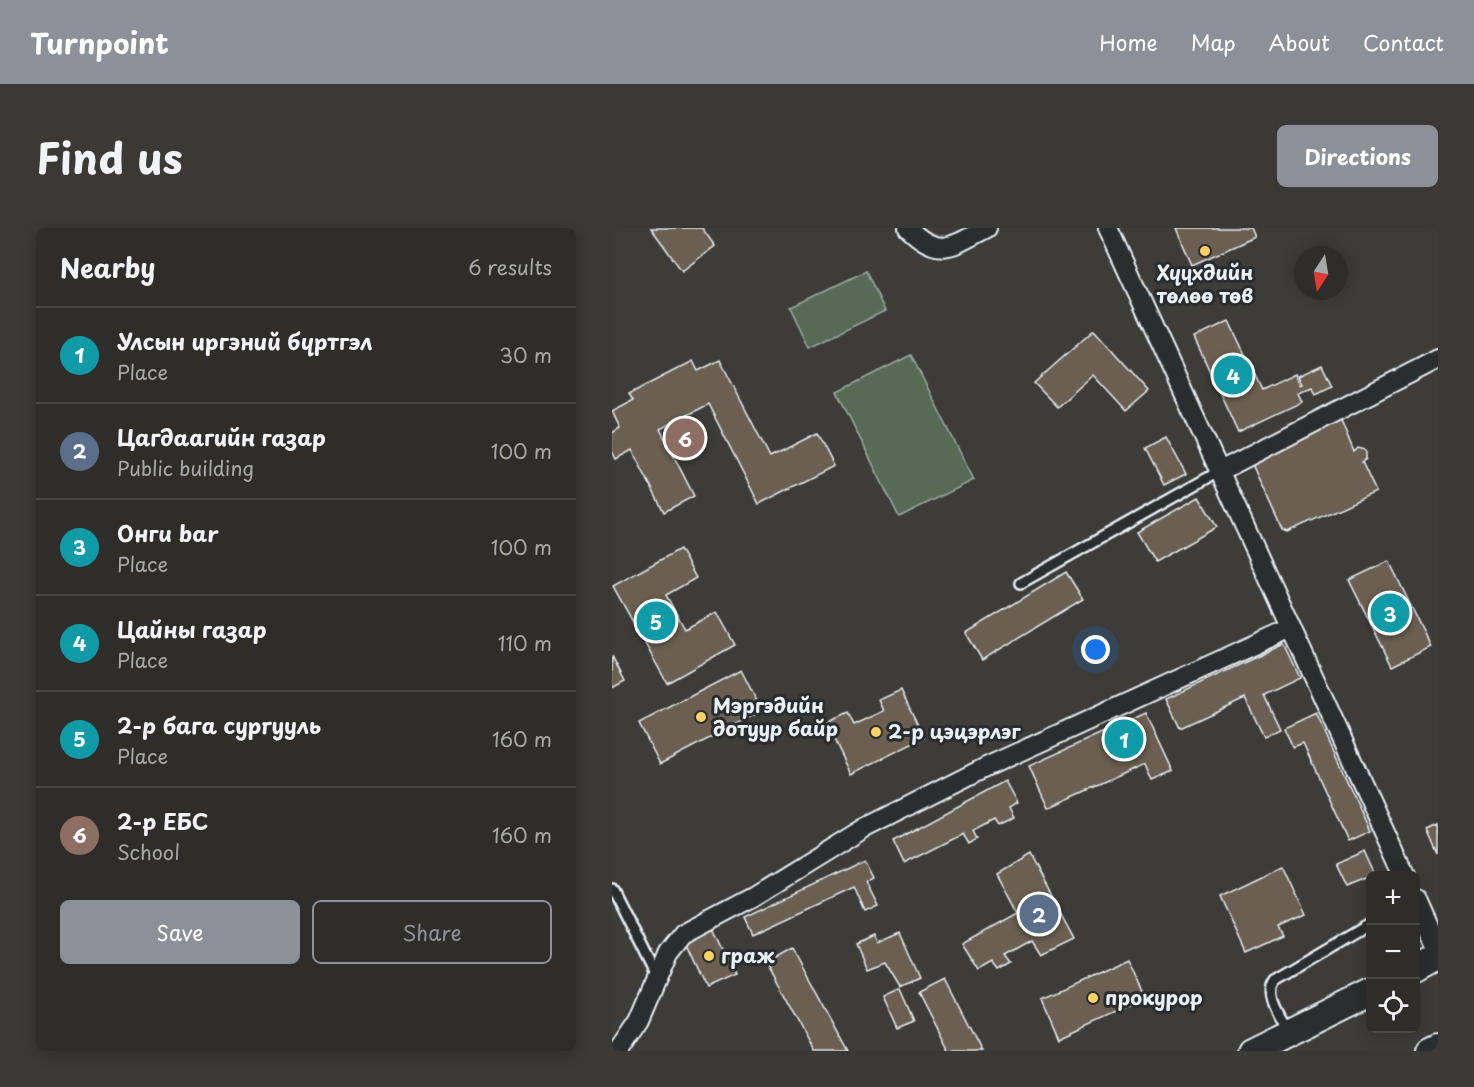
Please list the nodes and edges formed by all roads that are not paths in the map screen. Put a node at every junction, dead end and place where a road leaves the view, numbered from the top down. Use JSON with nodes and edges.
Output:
{"nodes":[{"id":1,"x":908,"y":228,"type":"edge"},
{"id":2,"x":987,"y":228,"type":"edge"},
{"id":3,"x":1108,"y":228,"type":"edge"},
{"id":4,"x":1438,"y":359,"type":"edge"},
{"id":5,"x":1220,"y":471,"type":"junction"},
{"id":6,"x":1021,"y":583,"type":"dead end"},
{"id":7,"x":1292,"y":628,"type":"junction"},
{"id":8,"x":1403,"y":871,"type":"edge"},
{"id":9,"x":612,"y":890,"type":"edge"},
{"id":10,"x":1420,"y":907,"type":"edge"},
{"id":11,"x":1369,"y":925,"type":"edge"},
{"id":12,"x":1438,"y":948,"type":"edge"},
{"id":13,"x":1438,"y":957,"type":"edge"},
{"id":14,"x":1420,"y":967,"type":"edge"},
{"id":15,"x":657,"y":977,"type":"junction"},
{"id":16,"x":1366,"y":995,"type":"edge"},
{"id":17,"x":1294,"y":1042,"type":"edge"},
{"id":18,"x":1438,"y":1047,"type":"edge"},
{"id":19,"x":619,"y":1051,"type":"edge"},
{"id":20,"x":1251,"y":1051,"type":"edge"},
{"id":21,"x":1430,"y":1051,"type":"edge"}],
"edges":[{"from":1,"to":2,"type":"street"},
{"from":3,"to":5,"type":"street"},
{"from":4,"to":5,"type":"street"},
{"from":5,"to":6,"type":"lane"},
{"from":5,"to":7,"type":"street"},
{"from":7,"to":8,"type":"street"},
{"from":7,"to":15,"type":"street"},
{"from":9,"to":15,"type":"lane"},
{"from":10,"to":12,"type":"street"},
{"from":11,"to":17,"type":"lane"},
{"from":13,"to":14,"type":"main road"},
{"from":15,"to":19,"type":"street"},
{"from":16,"to":17,"type":"main road"},
{"from":17,"to":20,"type":"main road"},
{"from":18,"to":21,"type":"main road"}]}
